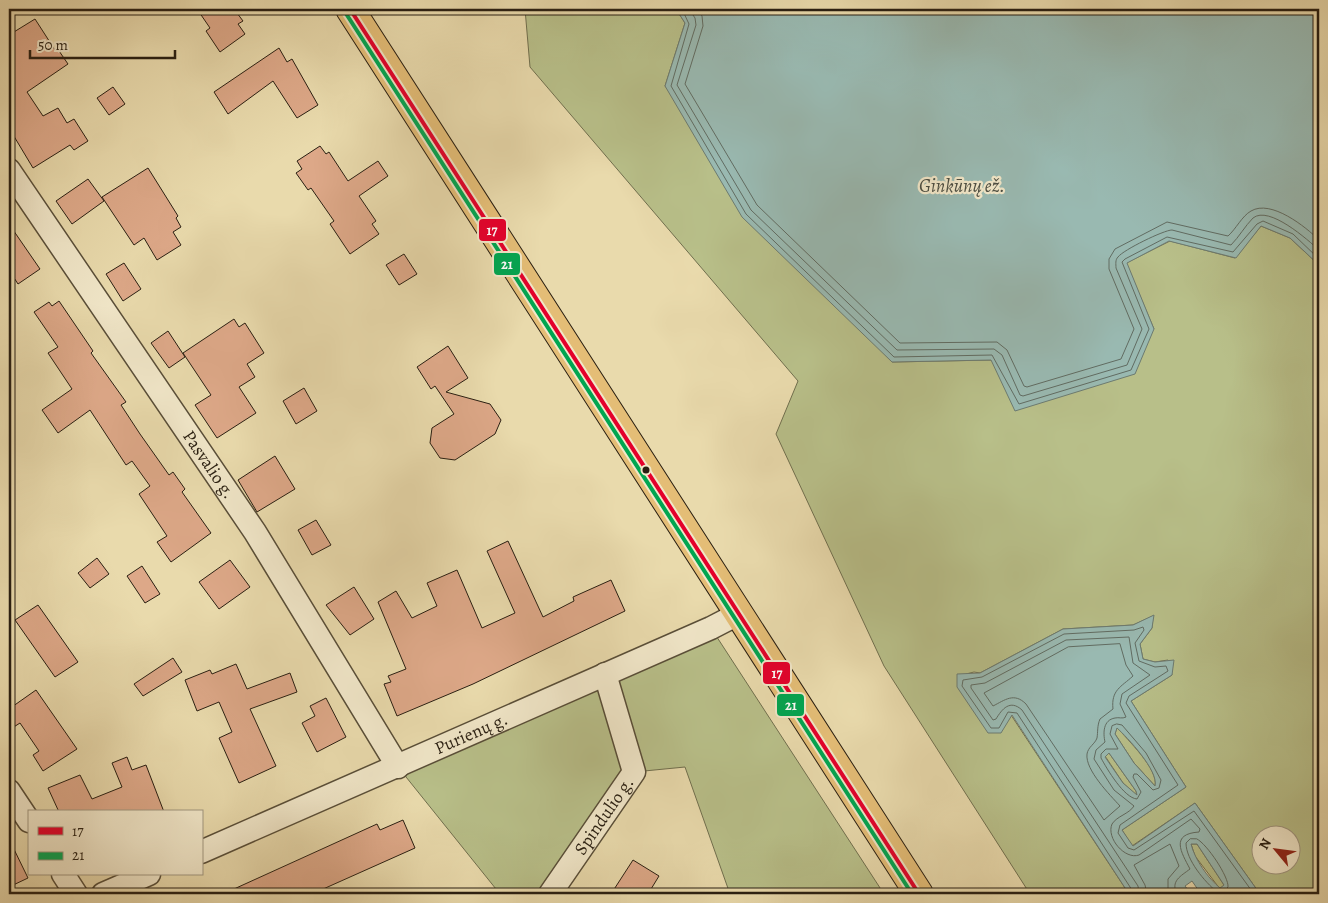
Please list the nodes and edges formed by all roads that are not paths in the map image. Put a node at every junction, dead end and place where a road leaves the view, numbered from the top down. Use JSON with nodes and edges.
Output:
{"nodes":[{"id":1,"x":350,"y":9,"type":"edge"},
{"id":2,"x":9,"y":170,"type":"edge"},
{"id":3,"x":740,"y":613,"type":"junction"},
{"id":4,"x":605,"y":674,"type":"junction"},
{"id":5,"x":398,"y":767,"type":"junction"},
{"id":6,"x":9,"y":791,"type":"edge"},
{"id":7,"x":28,"y":820,"type":"edge"},
{"id":8,"x":202,"y":852,"type":"edge"},
{"id":9,"x":64,"y":876,"type":"edge"},
{"id":10,"x":144,"y":876,"type":"edge"},
{"id":11,"x":76,"y":894,"type":"edge"},
{"id":12,"x":103,"y":894,"type":"edge"},
{"id":13,"x":550,"y":894,"type":"edge"},
{"id":14,"x":919,"y":894,"type":"edge"}],
"edges":[{"from":1,"to":3,"type":"highway"},
{"from":2,"to":5,"type":"street","name":"Pasvalio g."},
{"from":3,"to":4,"type":"street","name":"Purienų g."},
{"from":3,"to":14,"type":"highway"},
{"from":4,"to":5,"type":"street","name":"Purienų g."},
{"from":4,"to":13,"type":"street","name":"Spindulio g."},
{"from":5,"to":8,"type":"street","name":"Purienų g."},
{"from":6,"to":7,"type":"street"},
{"from":9,"to":11,"type":"street"},
{"from":10,"to":12,"type":"street"}]}
